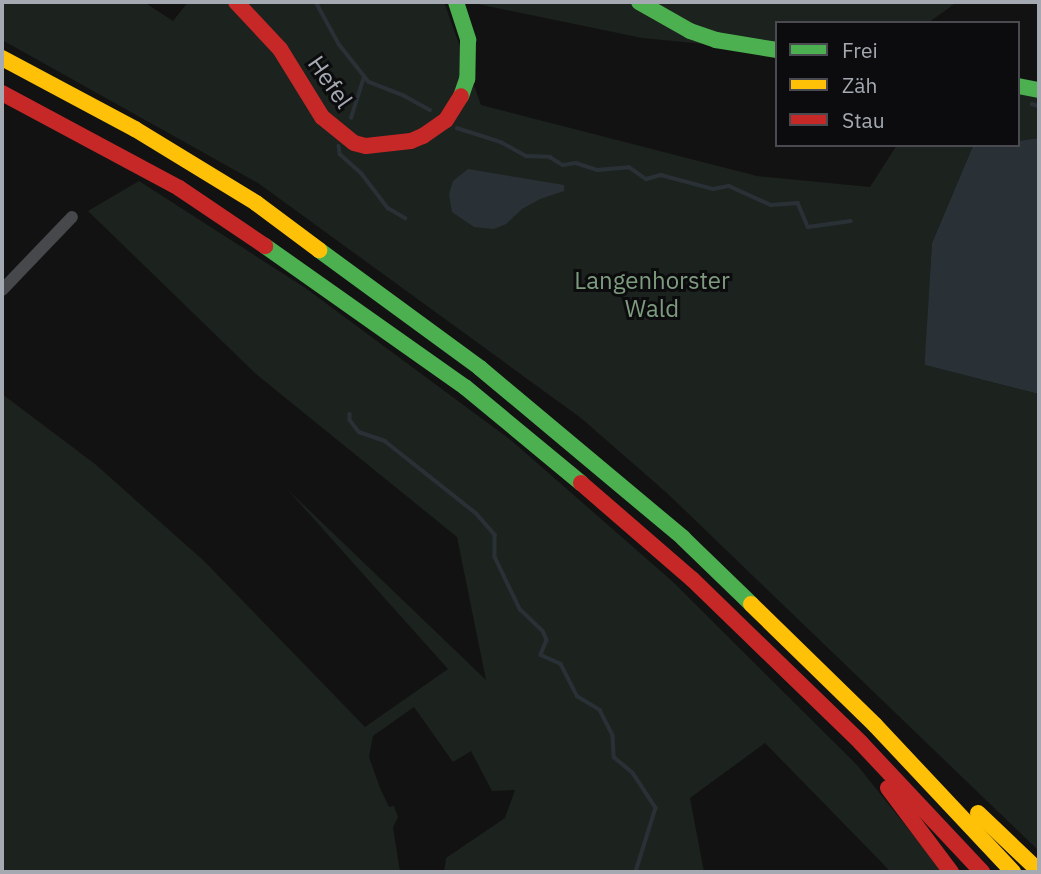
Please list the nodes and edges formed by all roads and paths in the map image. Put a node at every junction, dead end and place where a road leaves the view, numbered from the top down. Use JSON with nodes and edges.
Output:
{"nodes":[{"id":1,"x":236,"y":2,"type":"edge"},
{"id":2,"x":456,"y":2,"type":"edge"},
{"id":3,"x":639,"y":2,"type":"edge"},
{"id":4,"x":775,"y":50,"type":"edge"},
{"id":5,"x":2,"y":58,"type":"edge"},
{"id":6,"x":1020,"y":86,"type":"edge"},
{"id":7,"x":1039,"y":90,"type":"edge"},
{"id":8,"x":2,"y":93,"type":"edge"},
{"id":9,"x":72,"y":217,"type":"dead end"},
{"id":10,"x":2,"y":290,"type":"edge"},
{"id":11,"x":875,"y":725,"type":"junction"},
{"id":12,"x":861,"y":743,"type":"junction"},
{"id":13,"x":1039,"y":871,"type":"edge"},
{"id":14,"x":951,"y":872,"type":"edge"},
{"id":15,"x":982,"y":872,"type":"edge"},
{"id":16,"x":1013,"y":872,"type":"edge"}],
"edges":[{"from":1,"to":2,"type":"main road","name":"Hefel"},
{"from":3,"to":4,"type":"main road"},
{"from":5,"to":11,"type":"main road"},
{"from":6,"to":7,"type":"main road"},
{"from":8,"to":12,"type":"main road"},
{"from":9,"to":10,"type":"street"},
{"from":11,"to":13,"type":"main road"},
{"from":11,"to":16,"type":"main road"},
{"from":12,"to":14,"type":"main road"},
{"from":12,"to":15,"type":"main road"}]}
